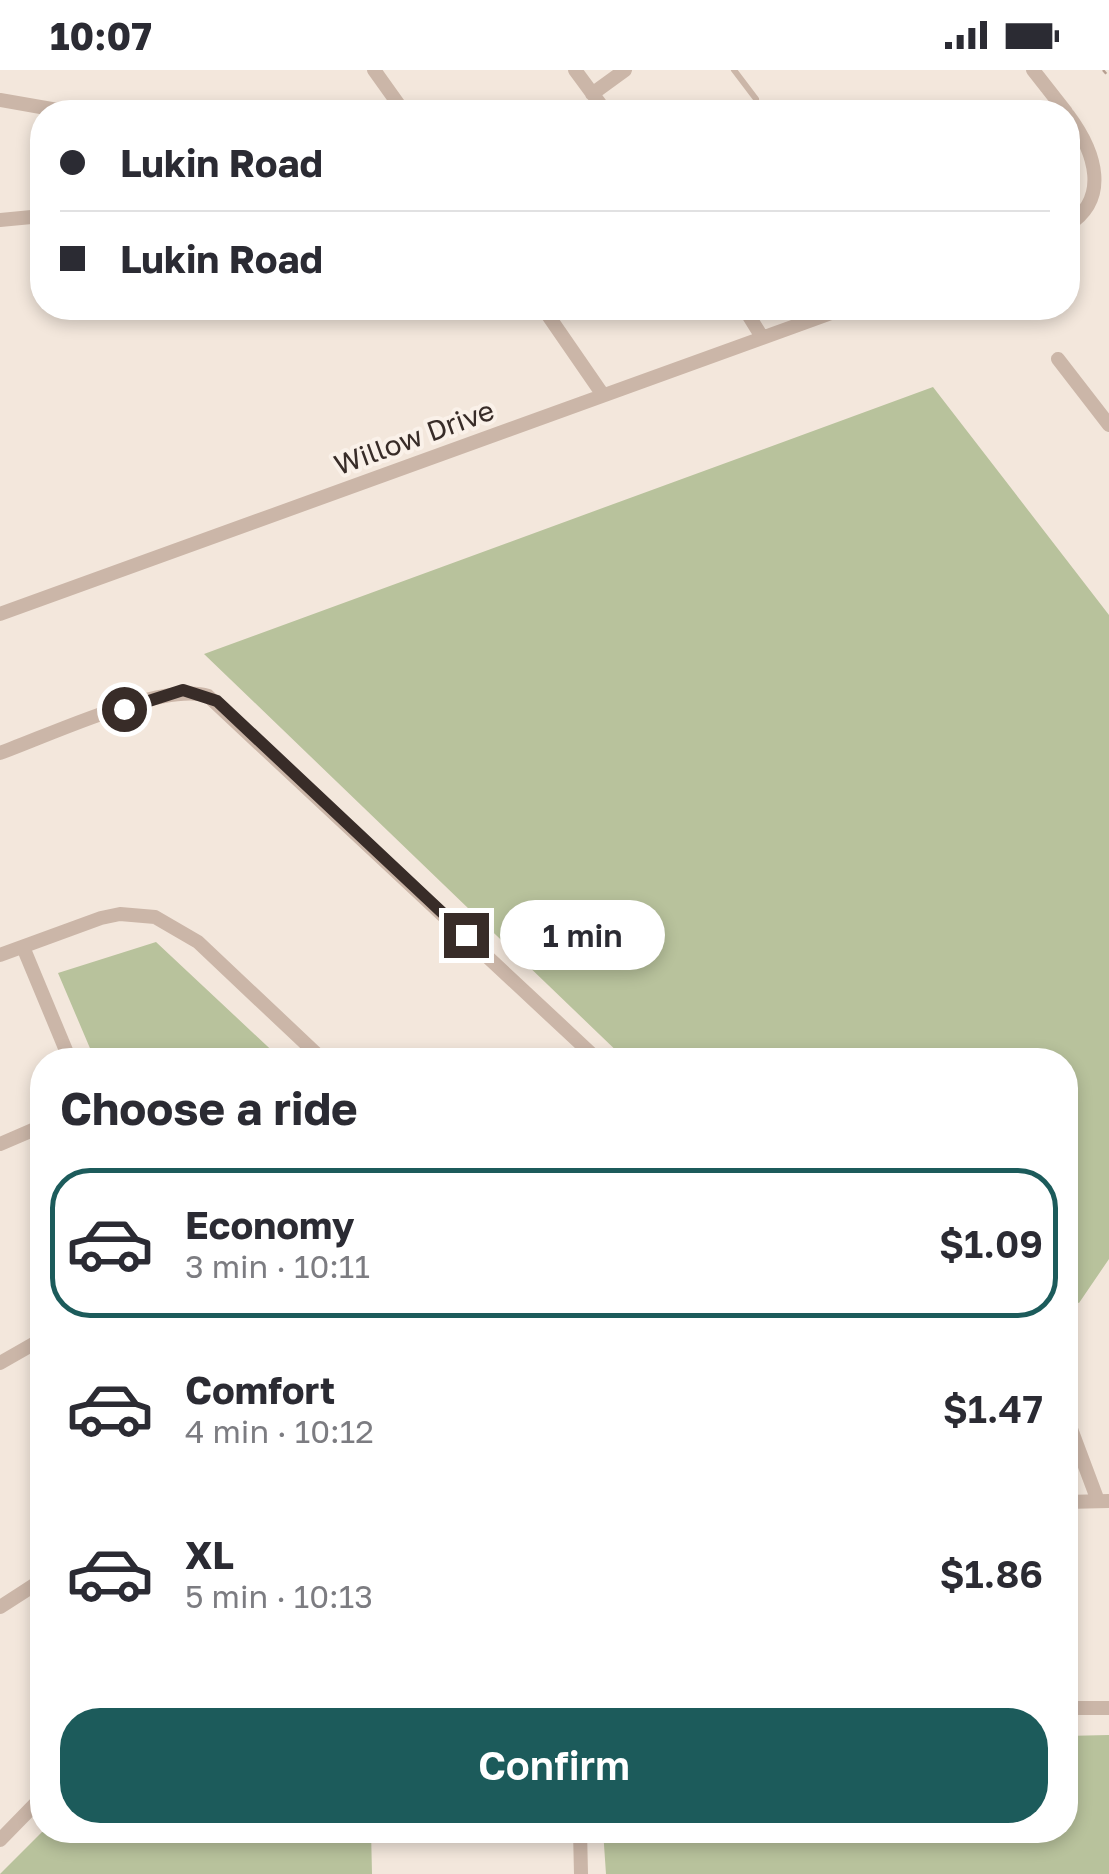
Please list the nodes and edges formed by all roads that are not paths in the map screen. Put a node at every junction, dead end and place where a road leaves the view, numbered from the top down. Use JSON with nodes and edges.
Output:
{"nodes":[{"id":1,"x":374,"y":70,"type":"edge"},
{"id":2,"x":576,"y":70,"type":"edge"},
{"id":3,"x":625,"y":70,"type":"edge"},
{"id":4,"x":734,"y":70,"type":"edge"},
{"id":5,"x":1033,"y":70,"type":"edge"},
{"id":6,"x":592,"y":94,"type":"junction"},
{"id":7,"x":756,"y":99,"type":"dead end"},
{"id":8,"x":0,"y":100,"type":"edge"},
{"id":9,"x":395,"y":100,"type":"edge"},
{"id":10,"x":597,"y":100,"type":"edge"},
{"id":11,"x":1056,"y":100,"type":"edge"},
{"id":12,"x":30,"y":105,"type":"edge"},
{"id":13,"x":1080,"y":131,"type":"edge"},
{"id":14,"x":30,"y":217,"type":"edge"},
{"id":15,"x":0,"y":220,"type":"edge"},
{"id":16,"x":1080,"y":221,"type":"edge"},
{"id":17,"x":551,"y":320,"type":"edge"},
{"id":18,"x":751,"y":320,"type":"edge"},
{"id":19,"x":811,"y":320,"type":"edge"},
{"id":20,"x":762,"y":337,"type":"junction"},
{"id":21,"x":1058,"y":359,"type":"dead end"},
{"id":22,"x":603,"y":395,"type":"junction"},
{"id":23,"x":1109,"y":425,"type":"edge"},
{"id":24,"x":0,"y":614,"type":"edge"},
{"id":25,"x":0,"y":753,"type":"edge"},
{"id":26,"x":23,"y":947,"type":"junction"},
{"id":27,"x":0,"y":955,"type":"edge"},
{"id":28,"x":65,"y":1048,"type":"edge"},
{"id":29,"x":310,"y":1048,"type":"edge"},
{"id":30,"x":585,"y":1048,"type":"edge"},
{"id":31,"x":30,"y":1131,"type":"edge"},
{"id":32,"x":0,"y":1144,"type":"edge"},
{"id":33,"x":30,"y":1346,"type":"edge"},
{"id":34,"x":0,"y":1363,"type":"edge"},
{"id":35,"x":1078,"y":1444,"type":"edge"},
{"id":36,"x":1103,"y":1501,"type":"edge"},
{"id":37,"x":1078,"y":1502,"type":"edge"},
{"id":38,"x":30,"y":1588,"type":"edge"},
{"id":39,"x":0,"y":1607,"type":"edge"},
{"id":40,"x":1078,"y":1708,"type":"edge"},
{"id":41,"x":1109,"y":1708,"type":"edge"},
{"id":42,"x":30,"y":1809,"type":"edge"},
{"id":43,"x":0,"y":1840,"type":"edge"},
{"id":44,"x":580,"y":1843,"type":"edge"},
{"id":45,"x":581,"y":1874,"type":"edge"}],
"edges":[{"from":1,"to":9,"type":"street"},
{"from":2,"to":6,"type":"street"},
{"from":3,"to":6,"type":"street"},
{"from":4,"to":7,"type":"lane"},
{"from":5,"to":11,"type":"street"},
{"from":6,"to":10,"type":"street"},
{"from":8,"to":12,"type":"street"},
{"from":13,"to":16,"type":"street"},
{"from":14,"to":15,"type":"street"},
{"from":17,"to":22,"type":"street"},
{"from":18,"to":20,"type":"street"},
{"from":19,"to":20,"type":"street","name":"Willow Drive"},
{"from":20,"to":22,"type":"street","name":"Willow Drive"},
{"from":21,"to":23,"type":"street"},
{"from":22,"to":24,"type":"street","name":"Willow Drive"},
{"from":25,"to":30,"type":"street"},
{"from":26,"to":27,"type":"street"},
{"from":26,"to":28,"type":"street"},
{"from":26,"to":29,"type":"street"},
{"from":31,"to":32,"type":"street"},
{"from":33,"to":34,"type":"street"},
{"from":35,"to":36,"type":"street"},
{"from":36,"to":37,"type":"street"},
{"from":38,"to":39,"type":"street"},
{"from":40,"to":41,"type":"street"},
{"from":42,"to":43,"type":"street"},
{"from":44,"to":45,"type":"street"}]}
